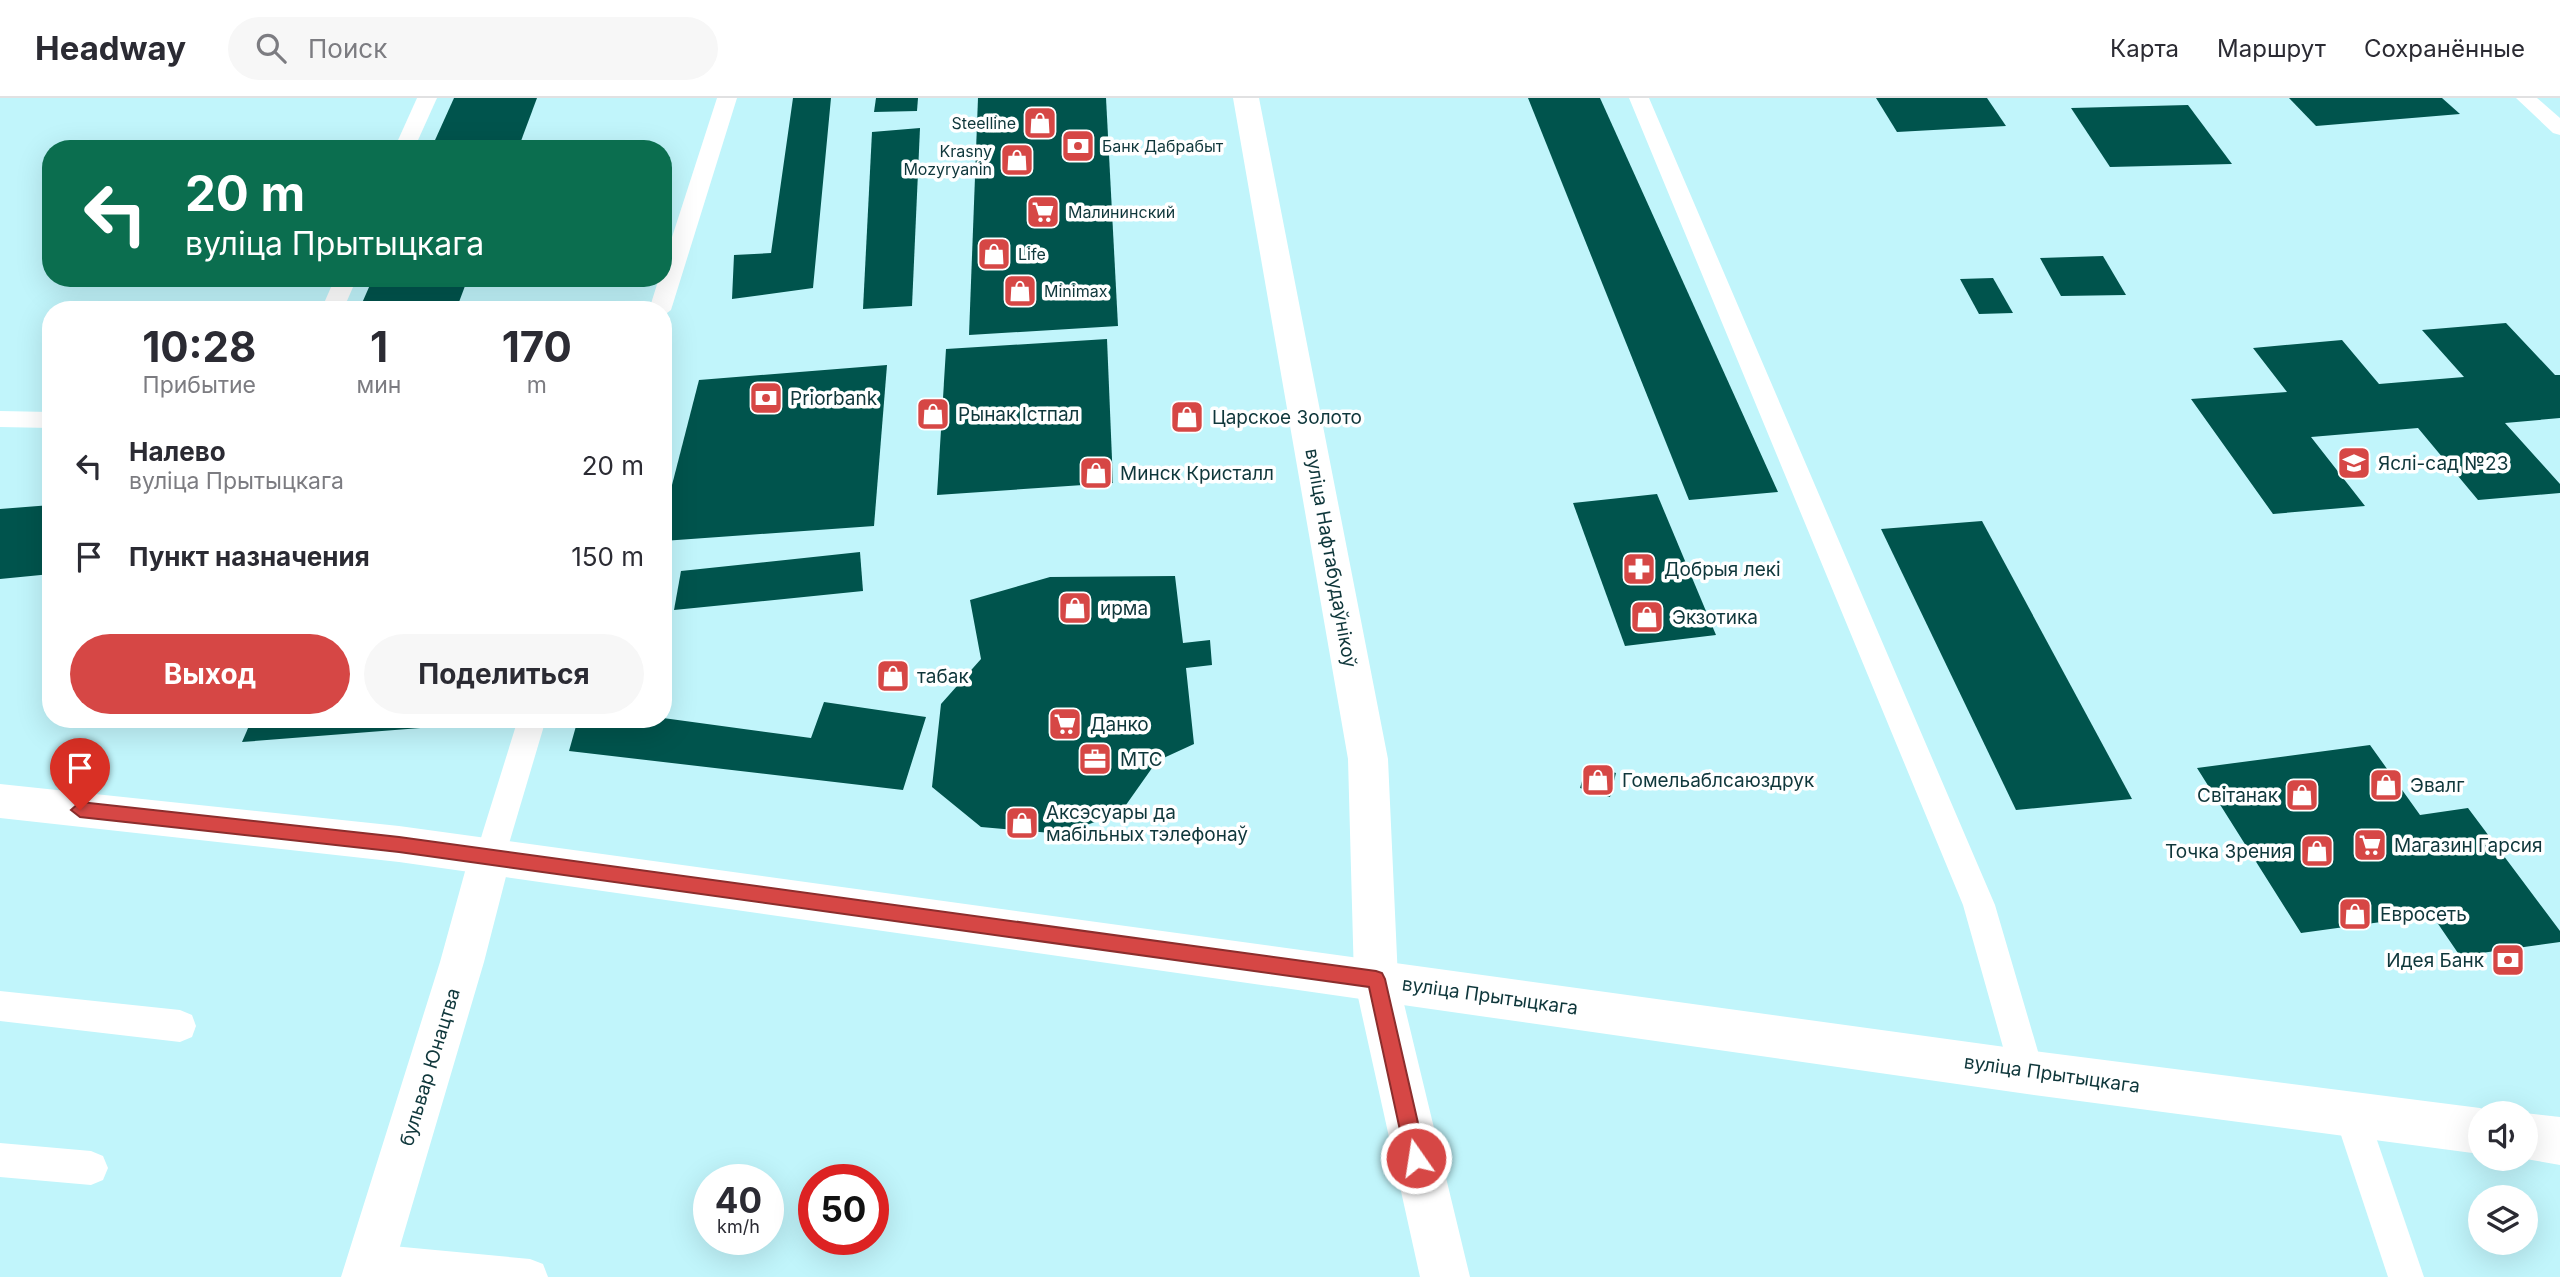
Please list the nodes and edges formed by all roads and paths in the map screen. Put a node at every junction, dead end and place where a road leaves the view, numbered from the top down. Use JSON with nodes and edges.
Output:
{"nodes":[{"id":1,"x":427,"y":98,"type":"edge"},
{"id":2,"x":727,"y":98,"type":"edge"},
{"id":3,"x":1246,"y":98,"type":"edge"},
{"id":4,"x":1639,"y":98,"type":"edge"},
{"id":5,"x":2526,"y":98,"type":"edge"},
{"id":6,"x":2560,"y":129,"type":"edge"},
{"id":7,"x":408,"y":140,"type":"edge"},
{"id":8,"x":672,"y":272,"type":"edge"},
{"id":9,"x":0,"y":419,"type":"edge"},
{"id":10,"x":42,"y":420,"type":"edge"},
{"id":11,"x":529,"y":728,"type":"edge"},
{"id":12,"x":0,"y":801,"type":"edge"},
{"id":13,"x":490,"y":857,"type":"junction"},
{"id":14,"x":1376,"y":979,"type":"junction"},
{"id":15,"x":0,"y":1006,"type":"edge"},
{"id":16,"x":180,"y":1026,"type":"dead end"},
{"id":17,"x":2027,"y":1072,"type":"junction"},
{"id":18,"x":2351,"y":1114,"type":"junction"},
{"id":19,"x":2468,"y":1129,"type":"edge"},
{"id":20,"x":2538,"y":1138,"type":"edge"},
{"id":21,"x":2560,"y":1141,"type":"edge"},
{"id":22,"x":0,"y":1160,"type":"edge"},
{"id":23,"x":91,"y":1168,"type":"dead end"},
{"id":24,"x":368,"y":1270,"type":"edge"},
{"id":25,"x":530,"y":1277,"type":"edge"},
{"id":26,"x":1445,"y":1277,"type":"edge"},
{"id":27,"x":2406,"y":1277,"type":"edge"}],
"edges":[{"from":1,"to":7,"type":"lane"},
{"from":2,"to":8,"type":"lane"},
{"from":3,"to":14,"type":"street","name":"вуліца Нафтабудаўнікоў"},
{"from":4,"to":17,"type":"lane"},
{"from":5,"to":6,"type":"lane"},
{"from":9,"to":10,"type":"lane"},
{"from":11,"to":13,"type":"lane"},
{"from":12,"to":13,"type":"street","name":"вуліца Прытыцкага"},
{"from":13,"to":14,"type":"street","name":"вуліца Прытыцкага"},
{"from":13,"to":24,"type":"street","name":"бульвар Юнацтва"},
{"from":14,"to":17,"type":"street","name":"вуліца Прытыцкага"},
{"from":14,"to":26,"type":"street"},
{"from":15,"to":16,"type":"lane"},
{"from":17,"to":18,"type":"street","name":"вуліца Прытыцкага"},
{"from":18,"to":19,"type":"street","name":"вуліца Прытыцкага"},
{"from":18,"to":27,"type":"lane"},
{"from":20,"to":21,"type":"street"},
{"from":22,"to":23,"type":"lane"},
{"from":24,"to":25,"type":"lane"}]}
